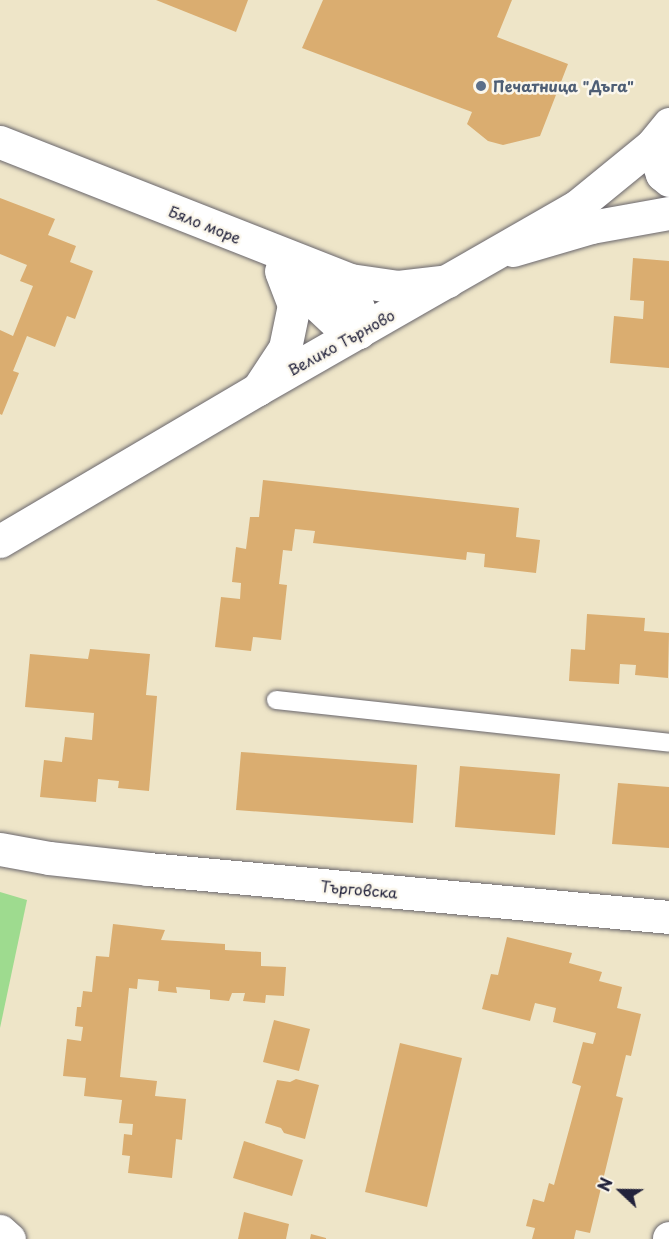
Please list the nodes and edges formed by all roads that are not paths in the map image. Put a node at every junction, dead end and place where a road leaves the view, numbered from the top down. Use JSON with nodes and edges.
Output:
{"nodes":[{"id":1,"x":663,"y":137,"type":"edge"},
{"id":2,"x":0,"y":142,"type":"edge"},
{"id":3,"x":669,"y":180,"type":"edge"},
{"id":4,"x":669,"y":213,"type":"edge"},
{"id":5,"x":257,"y":245,"type":"junction"},
{"id":6,"x":497,"y":254,"type":"junction"},
{"id":7,"x":281,"y":271,"type":"junction"},
{"id":8,"x":326,"y":271,"type":"junction"},
{"id":9,"x":449,"y":281,"type":"junction"},
{"id":10,"x":359,"y":332,"type":"junction"},
{"id":11,"x":258,"y":389,"type":"junction"},
{"id":12,"x":0,"y":541,"type":"edge"},
{"id":13,"x":276,"y":700,"type":"dead end"},
{"id":14,"x":669,"y":743,"type":"edge"},
{"id":15,"x":0,"y":839,"type":"edge"},
{"id":16,"x":0,"y":849,"type":"edge"},
{"id":17,"x":49,"y":858,"type":"junction"},
{"id":18,"x":669,"y":917,"type":"edge"},
{"id":19,"x":0,"y":1231,"type":"edge"},
{"id":20,"x":9,"y":1239,"type":"edge"}],
"edges":[{"from":1,"to":3,"type":"street"},
{"from":1,"to":6,"type":"street","name":"Велико Търново"},
{"from":2,"to":5,"type":"street","name":"Бяло море"},
{"from":4,"to":6,"type":"street"},
{"from":5,"to":7,"type":"street","name":"Бяло море"},
{"from":5,"to":8,"type":"street"},
{"from":6,"to":9,"type":"street","name":"Велико Търново"},
{"from":7,"to":10,"type":"street"},
{"from":7,"to":11,"type":"street","name":"Бяло море"},
{"from":8,"to":9,"type":"street"},
{"from":8,"to":10,"type":"street"},
{"from":9,"to":10,"type":"street","name":"Велико Търново"},
{"from":10,"to":11,"type":"street","name":"Велико Търново"},
{"from":11,"to":12,"type":"street","name":"Велико Търново"},
{"from":13,"to":14,"type":"lane"},
{"from":15,"to":17,"type":"street"},
{"from":16,"to":17,"type":"street"},
{"from":17,"to":18,"type":"street","name":"Търговска"},
{"from":19,"to":20,"type":"street"}]}
